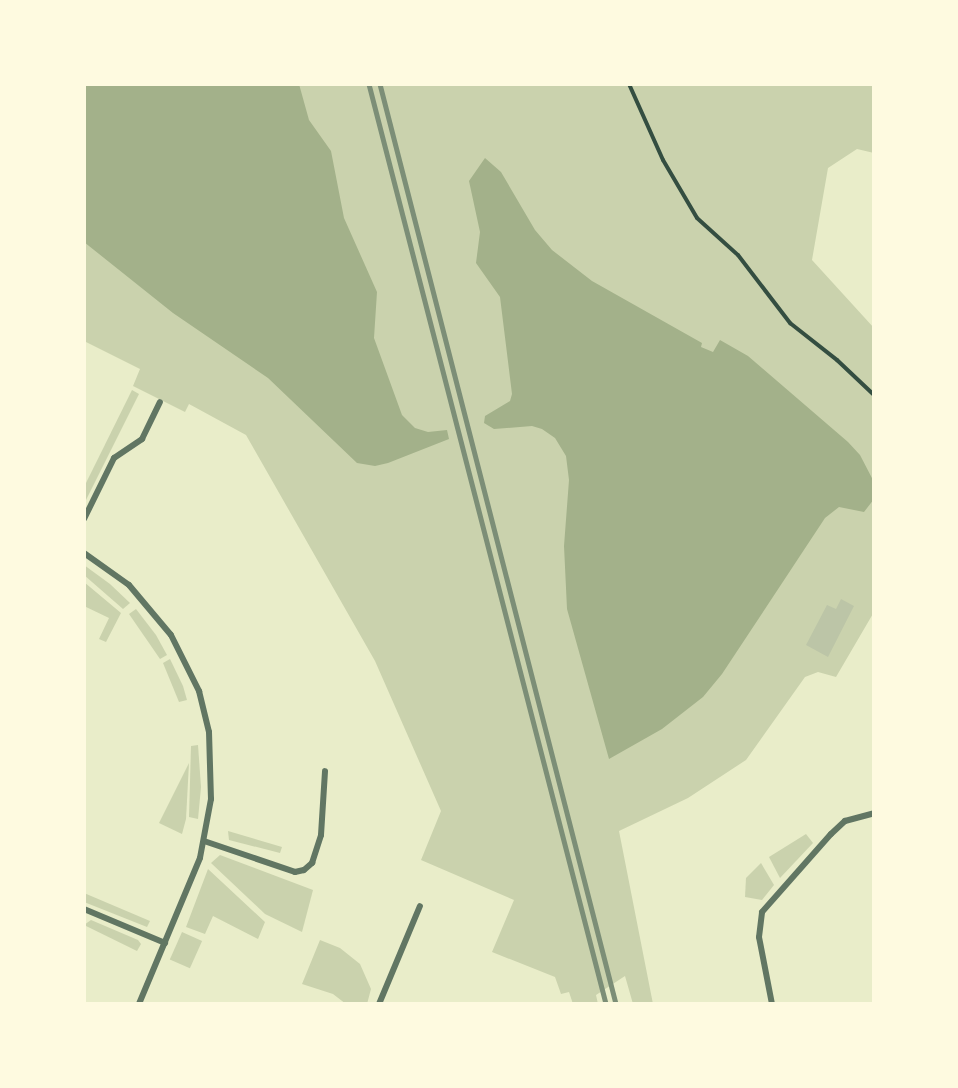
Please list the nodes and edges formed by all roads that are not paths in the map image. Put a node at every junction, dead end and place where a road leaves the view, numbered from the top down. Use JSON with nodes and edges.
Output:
{"nodes":[{"id":1,"x":160,"y":402,"type":"dead end"},
{"id":2,"x":84,"y":519,"type":"edge"},
{"id":3,"x":84,"y":553,"type":"edge"},
{"id":4,"x":325,"y":771,"type":"dead end"},
{"id":5,"x":874,"y":813,"type":"edge"},
{"id":6,"x":204,"y":841,"type":"junction"},
{"id":7,"x":420,"y":906,"type":"dead end"},
{"id":8,"x":84,"y":909,"type":"edge"},
{"id":9,"x":165,"y":943,"type":"junction"},
{"id":10,"x":139,"y":1004,"type":"edge"},
{"id":11,"x":380,"y":1004,"type":"edge"},
{"id":12,"x":772,"y":1004,"type":"edge"}],
"edges":[{"from":1,"to":2,"type":"street"},
{"from":3,"to":6,"type":"street"},
{"from":4,"to":6,"type":"street"},
{"from":5,"to":12,"type":"street"},
{"from":6,"to":9,"type":"street"},
{"from":7,"to":11,"type":"street"},
{"from":8,"to":9,"type":"street"},
{"from":9,"to":10,"type":"street"}]}
